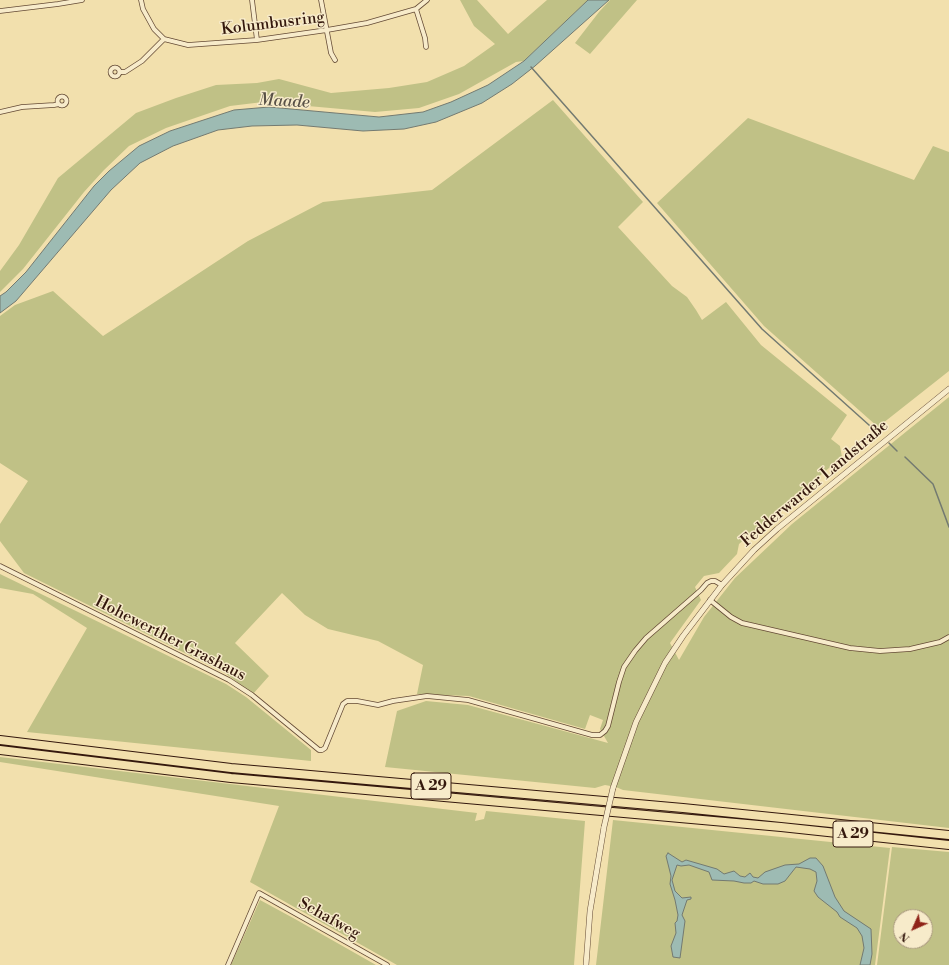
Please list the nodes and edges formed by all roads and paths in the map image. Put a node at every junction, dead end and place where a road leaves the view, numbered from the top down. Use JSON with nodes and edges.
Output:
{"nodes":[{"id":1,"x":82,"y":0,"type":"edge"},
{"id":2,"x":141,"y":0,"type":"edge"},
{"id":3,"x":252,"y":0,"type":"edge"},
{"id":4,"x":321,"y":0,"type":"edge"},
{"id":5,"x":427,"y":0,"type":"edge"},
{"id":6,"x":416,"y":9,"type":"junction"},
{"id":7,"x":0,"y":11,"type":"edge"},
{"id":8,"x":327,"y":30,"type":"junction"},
{"id":9,"x":164,"y":39,"type":"junction"},
{"id":10,"x":257,"y":40,"type":"junction"},
{"id":11,"x":426,"y":46,"type":"dead end"},
{"id":12,"x":335,"y":60,"type":"dead end"},
{"id":13,"x":120,"y":72,"type":"dead end"},
{"id":14,"x":59,"y":104,"type":"dead end"},
{"id":15,"x":0,"y":112,"type":"edge"},
{"id":16,"x":949,"y":389,"type":"edge"},
{"id":17,"x":0,"y":566,"type":"edge"},
{"id":18,"x":722,"y":585,"type":"junction"},
{"id":19,"x":710,"y":600,"type":"junction"},
{"id":20,"x":949,"y":638,"type":"edge"},
{"id":21,"x":0,"y":740,"type":"edge"},
{"id":22,"x":0,"y":750,"type":"edge"},
{"id":23,"x":949,"y":835,"type":"edge"},
{"id":24,"x":925,"y":842,"type":"junction"},
{"id":25,"x":949,"y":845,"type":"edge"},
{"id":26,"x":949,"y":850,"type":"edge"},
{"id":27,"x":228,"y":965,"type":"edge"},
{"id":28,"x":387,"y":965,"type":"edge"},
{"id":29,"x":586,"y":965,"type":"edge"}],
"edges":[{"from":1,"to":7,"type":"street"},
{"from":2,"to":9,"type":"street"},
{"from":3,"to":10,"type":"street"},
{"from":4,"to":8,"type":"street"},
{"from":5,"to":6,"type":"street","name":"Kolumbusring"},
{"from":6,"to":8,"type":"street","name":"Kolumbusring"},
{"from":6,"to":11,"type":"street"},
{"from":8,"to":10,"type":"street","name":"Kolumbusring"},
{"from":8,"to":12,"type":"street"},
{"from":9,"to":10,"type":"street","name":"Kolumbusring"},
{"from":9,"to":13,"type":"street"},
{"from":14,"to":15,"type":"street"},
{"from":16,"to":18,"type":"street","name":"Fedderwarder Landstraße"},
{"from":17,"to":18,"type":"street","name":"Hohewerther Grashaus"},
{"from":18,"to":19,"type":"street","name":"Fedderwarder Landstraße"},
{"from":19,"to":20,"type":"street"},
{"from":19,"to":29,"type":"street","name":"Fedderwarder Landstraße","bridge":true},
{"from":21,"to":23,"type":"highway","number":"A 29"},
{"from":22,"to":24,"type":"highway","number":"A 29"},
{"from":24,"to":25,"type":"highway","number":"A 29"},
{"from":24,"to":26,"type":"highway"},
{"from":27,"to":28,"type":"street","name":"Schafweg"}]}
